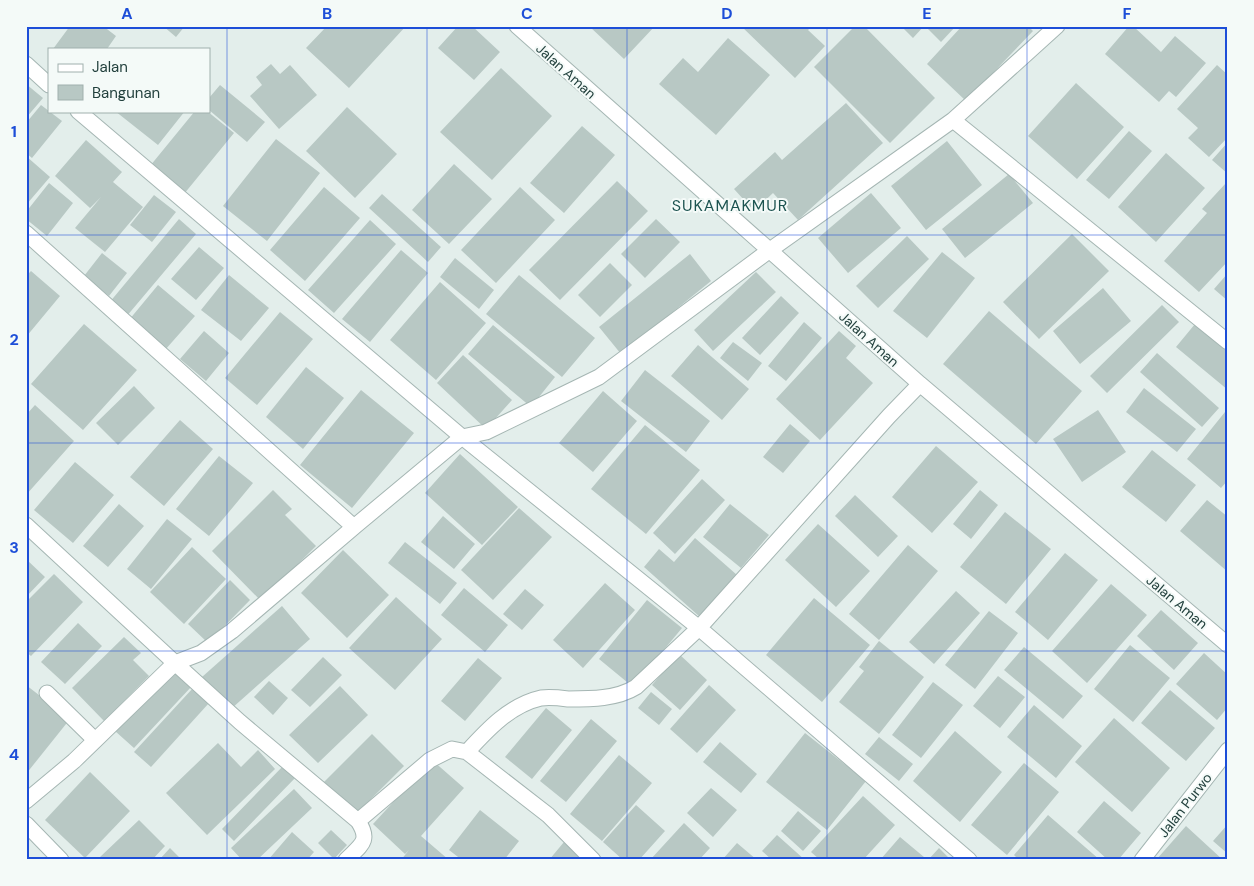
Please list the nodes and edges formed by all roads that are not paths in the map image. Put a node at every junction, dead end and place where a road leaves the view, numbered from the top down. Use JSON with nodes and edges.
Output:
{"nodes":[{"id":1,"x":517,"y":26,"type":"edge"},
{"id":2,"x":1057,"y":26,"type":"edge"},
{"id":3,"x":26,"y":64,"type":"edge"},
{"id":4,"x":48,"y":84,"type":"edge"},
{"id":5,"x":79,"y":112,"type":"edge"},
{"id":6,"x":952,"y":120,"type":"junction"},
{"id":7,"x":26,"y":234,"type":"edge"},
{"id":8,"x":770,"y":250,"type":"junction"},
{"id":9,"x":1228,"y":342,"type":"edge"},
{"id":10,"x":920,"y":384,"type":"junction"},
{"id":11,"x":462,"y":437,"type":"junction"},
{"id":12,"x":26,"y":525,"type":"edge"},
{"id":13,"x":354,"y":526,"type":"junction"},
{"id":14,"x":699,"y":628,"type":"junction"},
{"id":15,"x":1228,"y":645,"type":"edge"},
{"id":16,"x":175,"y":663,"type":"junction"},
{"id":17,"x":47,"y":693,"type":"dead end"},
{"id":18,"x":95,"y":740,"type":"junction"},
{"id":19,"x":1228,"y":750,"type":"edge"},
{"id":20,"x":468,"y":752,"type":"junction"},
{"id":21,"x":26,"y":801,"type":"edge"},
{"id":22,"x":358,"y":821,"type":"junction"},
{"id":23,"x":26,"y":824,"type":"edge"},
{"id":24,"x":61,"y":860,"type":"edge"},
{"id":25,"x":346,"y":860,"type":"edge"},
{"id":26,"x":594,"y":860,"type":"edge"},
{"id":27,"x":969,"y":860,"type":"edge"},
{"id":28,"x":1142,"y":860,"type":"edge"}],
"edges":[{"from":1,"to":8,"type":"street","name":"Jalan Aman"},
{"from":2,"to":6,"type":"street"},
{"from":3,"to":4,"type":"street"},
{"from":5,"to":11,"type":"street"},
{"from":6,"to":8,"type":"street"},
{"from":6,"to":9,"type":"street"},
{"from":7,"to":13,"type":"street"},
{"from":8,"to":10,"type":"street","name":"Jalan Aman"},
{"from":8,"to":11,"type":"street"},
{"from":10,"to":14,"type":"street"},
{"from":10,"to":15,"type":"street","name":"Jalan Aman"},
{"from":11,"to":13,"type":"street"},
{"from":11,"to":14,"type":"street"},
{"from":12,"to":16,"type":"street"},
{"from":13,"to":16,"type":"street"},
{"from":14,"to":20,"type":"street"},
{"from":14,"to":27,"type":"street"},
{"from":16,"to":18,"type":"street"},
{"from":16,"to":22,"type":"street"},
{"from":17,"to":18,"type":"street"},
{"from":18,"to":21,"type":"street"},
{"from":19,"to":28,"type":"street","name":"Jalan Purwo"},
{"from":20,"to":22,"type":"street"},
{"from":20,"to":26,"type":"street"},
{"from":22,"to":25,"type":"street"},
{"from":23,"to":24,"type":"street"}]}
